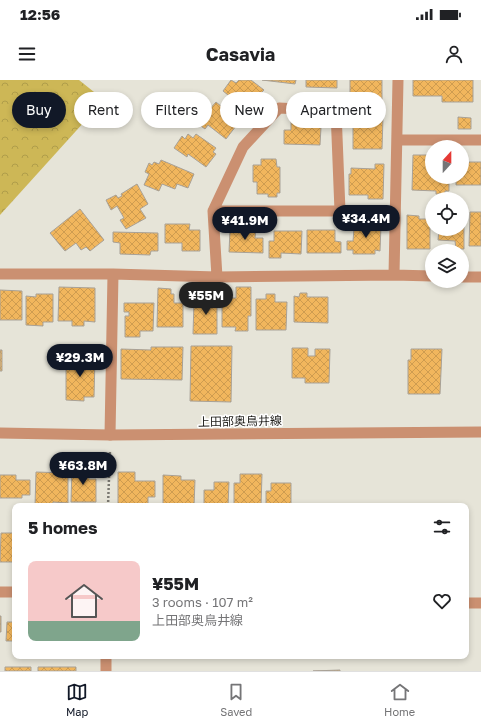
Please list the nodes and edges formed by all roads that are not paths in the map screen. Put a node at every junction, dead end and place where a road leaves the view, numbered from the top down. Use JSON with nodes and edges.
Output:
{"nodes":[{"id":1,"x":398,"y":80,"type":"edge"},
{"id":2,"x":397,"y":140,"type":"junction"},
{"id":3,"x":481,"y":140,"type":"edge"},
{"id":4,"x":214,"y":211,"type":"junction"},
{"id":5,"x":0,"y":274,"type":"edge"},
{"id":6,"x":113,"y":274,"type":"junction"},
{"id":7,"x":394,"y":275,"type":"junction"},
{"id":8,"x":425,"y":276,"type":"edge"},
{"id":9,"x":217,"y":277,"type":"junction"},
{"id":10,"x":469,"y":277,"type":"edge"},
{"id":11,"x":481,"y":277,"type":"edge"},
{"id":12,"x":481,"y":432,"type":"edge"},
{"id":13,"x":0,"y":433,"type":"edge"},
{"id":14,"x":110,"y":435,"type":"junction"},
{"id":15,"x":0,"y":592,"type":"edge"},
{"id":16,"x":12,"y":592,"type":"edge"},
{"id":17,"x":469,"y":603,"type":"edge"},
{"id":18,"x":481,"y":603,"type":"edge"},
{"id":19,"x":106,"y":659,"type":"edge"},
{"id":20,"x":106,"y":671,"type":"edge"}],
"edges":[{"from":1,"to":2,"type":"street"},
{"from":2,"to":3,"type":"street"},
{"from":2,"to":7,"type":"street"},
{"from":4,"to":4,"type":"street"},
{"from":4,"to":9,"type":"street"},
{"from":5,"to":6,"type":"street"},
{"from":6,"to":9,"type":"street"},
{"from":6,"to":14,"type":"street"},
{"from":7,"to":8,"type":"street"},
{"from":7,"to":9,"type":"street"},
{"from":10,"to":11,"type":"street"},
{"from":12,"to":14,"type":"street","name":"上田部奥鳥井線"},
{"from":13,"to":14,"type":"street","name":"上田部奥鳥井線"},
{"from":15,"to":16,"type":"street"},
{"from":17,"to":18,"type":"street"},
{"from":19,"to":20,"type":"street"}]}
